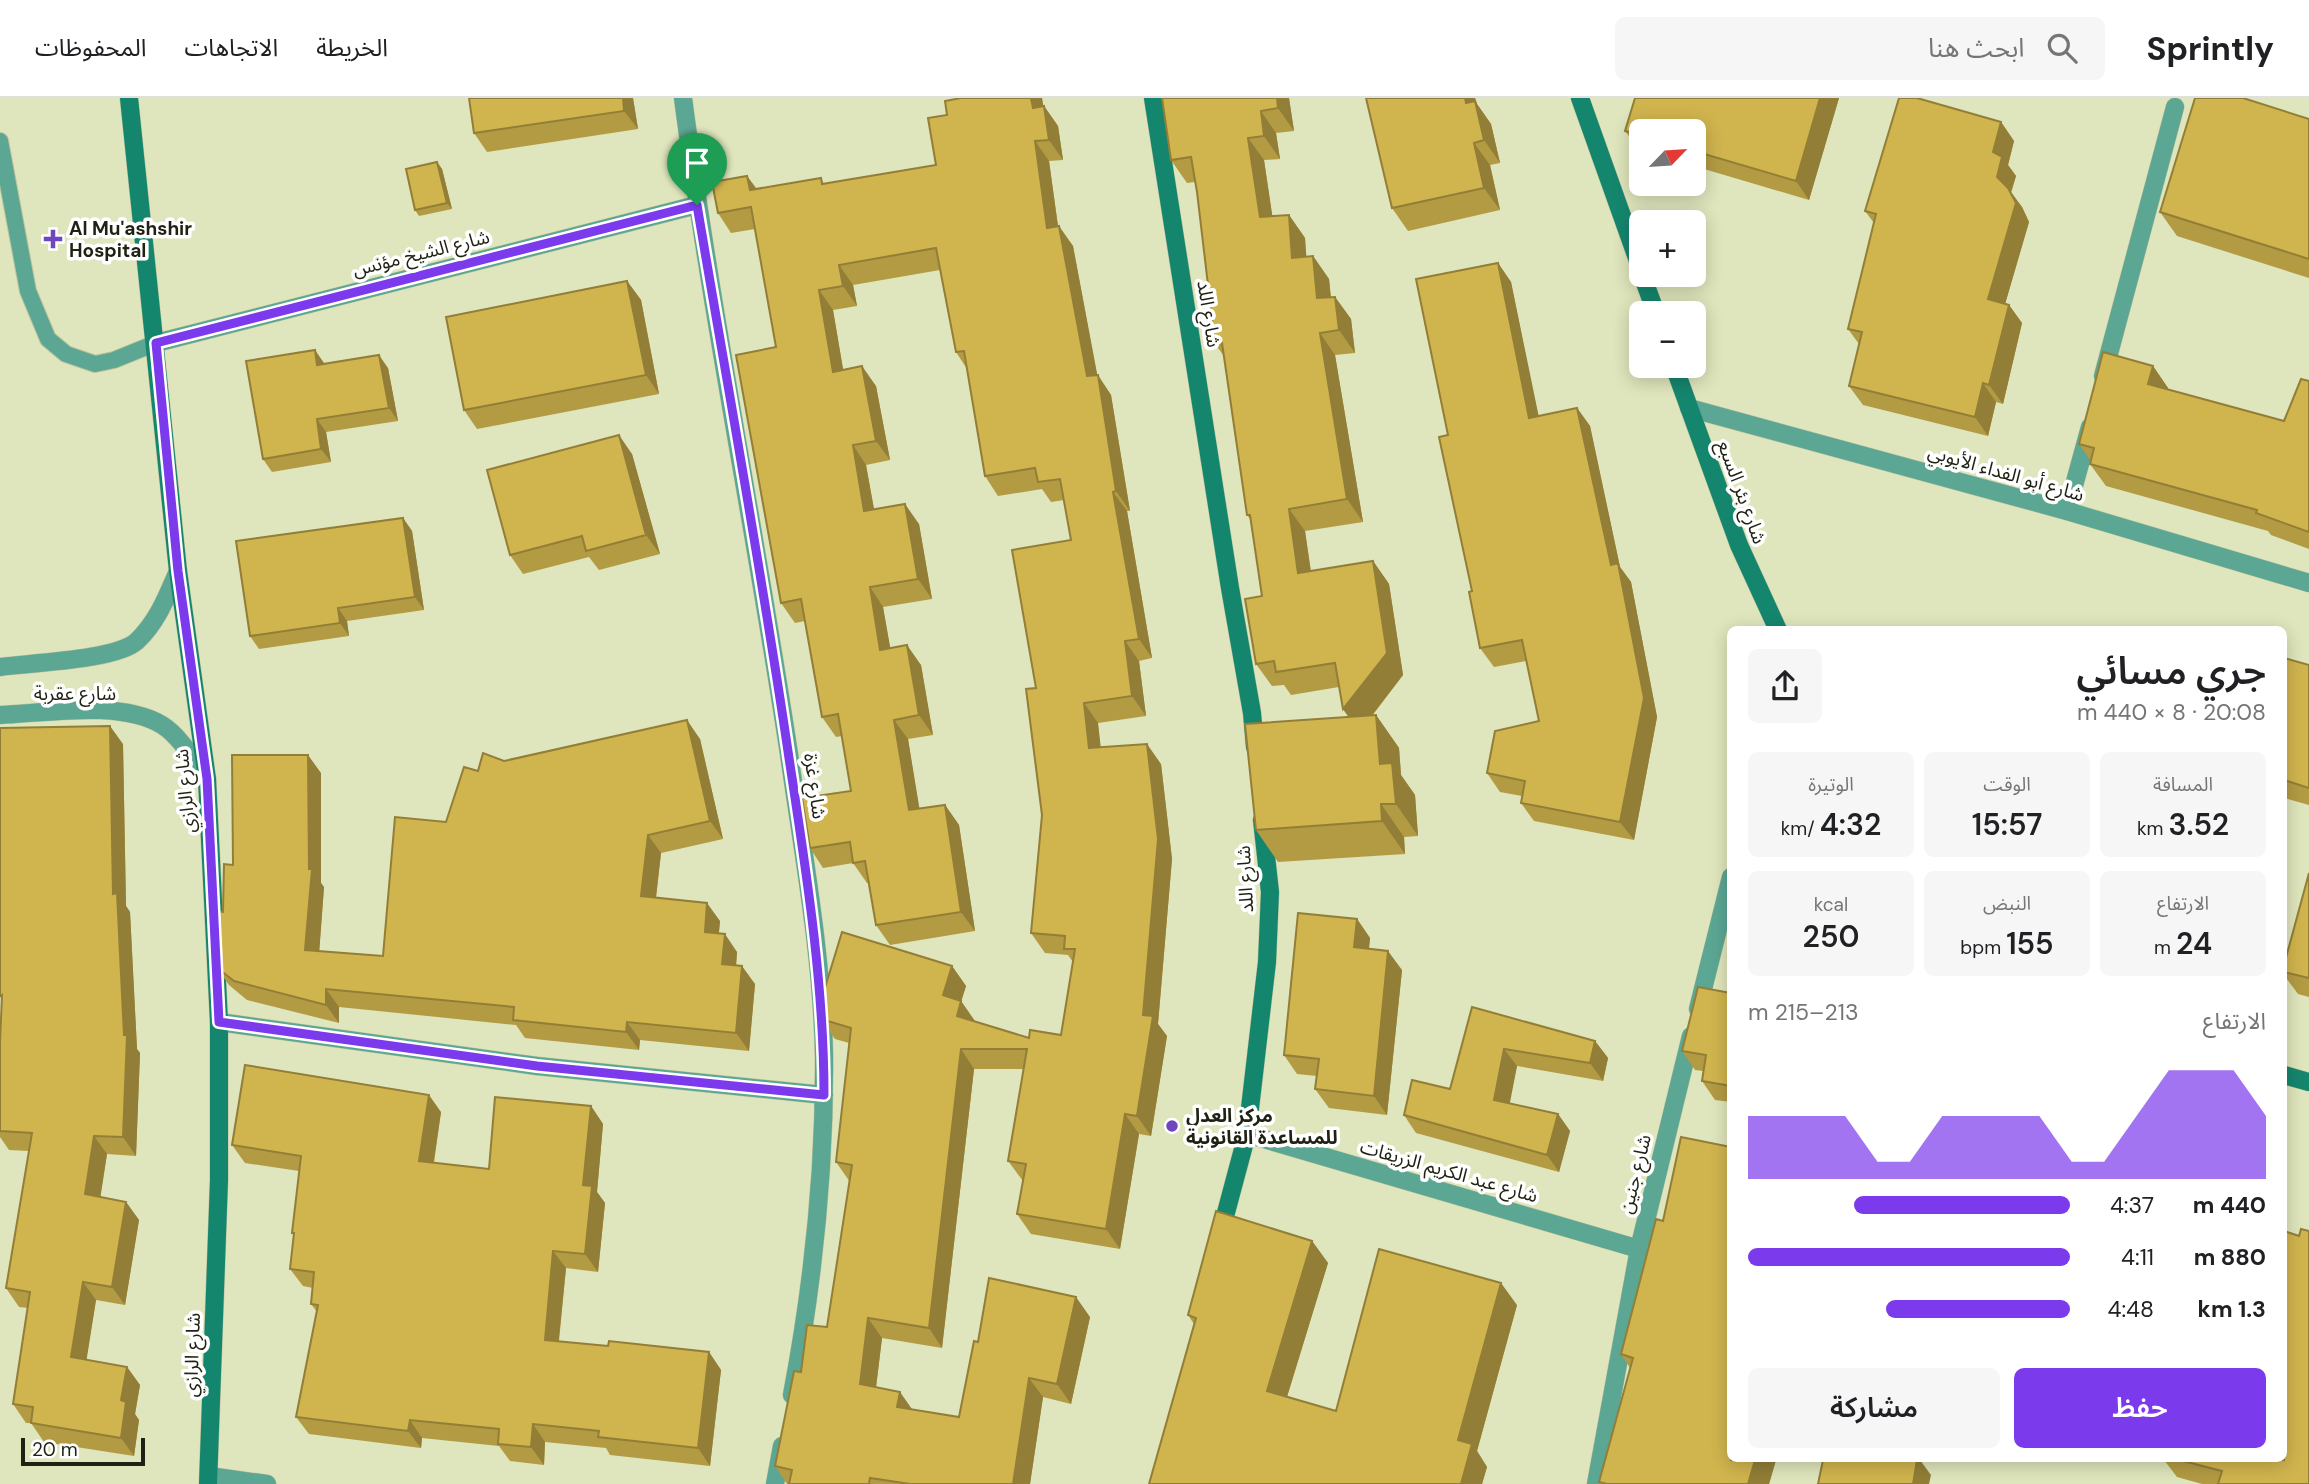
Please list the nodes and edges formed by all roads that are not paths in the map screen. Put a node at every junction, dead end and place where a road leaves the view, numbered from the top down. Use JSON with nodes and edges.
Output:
{"nodes":[{"id":1,"x":129,"y":98,"type":"edge"},
{"id":2,"x":683,"y":98,"type":"edge"},
{"id":3,"x":1153,"y":98,"type":"edge"},
{"id":4,"x":1580,"y":98,"type":"edge"},
{"id":5,"x":2175,"y":107,"type":"dead end"},
{"id":6,"x":0,"y":141,"type":"edge"},
{"id":7,"x":697,"y":205,"type":"junction"},
{"id":8,"x":1629,"y":237,"type":"edge"},
{"id":9,"x":156,"y":343,"type":"junction"},
{"id":10,"x":1678,"y":378,"type":"edge"},
{"id":11,"x":1689,"y":408,"type":"junction"},
{"id":12,"x":2067,"y":512,"type":"junction"},
{"id":13,"x":178,"y":571,"type":"junction"},
{"id":14,"x":2309,"y":583,"type":"edge"},
{"id":15,"x":1776,"y":626,"type":"edge"},
{"id":16,"x":0,"y":667,"type":"edge"},
{"id":17,"x":0,"y":715,"type":"edge"},
{"id":18,"x":1256,"y":762,"type":"edge"},
{"id":19,"x":207,"y":779,"type":"junction"},
{"id":20,"x":1260,"y":800,"type":"edge"},
{"id":21,"x":1727,"y":893,"type":"edge"},
{"id":22,"x":219,"y":1022,"type":"junction"},
{"id":23,"x":2287,"y":1076,"type":"edge"},
{"id":24,"x":2309,"y":1082,"type":"edge"},
{"id":25,"x":824,"y":1095,"type":"junction"},
{"id":26,"x":1247,"y":1134,"type":"junction"},
{"id":27,"x":1639,"y":1248,"type":"junction"},
{"id":28,"x":1216,"y":1252,"type":"edge"},
{"id":29,"x":790,"y":1407,"type":"edge"},
{"id":30,"x":785,"y":1433,"type":"edge"},
{"id":31,"x":208,"y":1480,"type":"edge"},
{"id":32,"x":267,"y":1484,"type":"edge"},
{"id":33,"x":775,"y":1484,"type":"edge"},
{"id":34,"x":1596,"y":1484,"type":"edge"}],
"edges":[{"from":1,"to":9,"type":"street","name":"شارع الرازي"},
{"from":2,"to":7,"type":"street","name":"شارع غزة"},
{"from":3,"to":18,"type":"street","name":"شارع اللد"},
{"from":4,"to":8,"type":"street"},
{"from":5,"to":12,"type":"street"},
{"from":6,"to":9,"type":"lane"},
{"from":7,"to":9,"type":"street","name":"شارع الشيخ مؤنس"},
{"from":7,"to":25,"type":"street","name":"شارع غزة"},
{"from":9,"to":13,"type":"street","name":"شارع الرازي"},
{"from":10,"to":11,"type":"street","name":"شارع بئر السبع"},
{"from":11,"to":12,"type":"street","name":"شارع أبو الفداء الأيوبي"},
{"from":11,"to":15,"type":"street","name":"شارع بئر السبع"},
{"from":12,"to":14,"type":"street","name":"شارع أبو الفداء الأيوبي"},
{"from":13,"to":16,"type":"street","name":"شارع عقربة"},
{"from":13,"to":19,"type":"street","name":"شارع الرازي"},
{"from":17,"to":19,"type":"street","name":"شارع عقربة"},
{"from":19,"to":22,"type":"street","name":"شارع الرازي"},
{"from":20,"to":26,"type":"street","name":"شارع اللد"},
{"from":21,"to":27,"type":"street","name":"شارع جنين"},
{"from":22,"to":25,"type":"street"},
{"from":22,"to":31,"type":"street","name":"شارع الرازي"},
{"from":23,"to":24,"type":"street"},
{"from":25,"to":29,"type":"street","name":"شارع غزة"},
{"from":26,"to":27,"type":"street","name":"شارع عبد الكريم الزريقات"},
{"from":26,"to":28,"type":"street","name":"شارع اللد"},
{"from":27,"to":34,"type":"street","name":"شارع جنين"},
{"from":30,"to":33,"type":"street"},
{"from":31,"to":32,"type":"street"}]}
